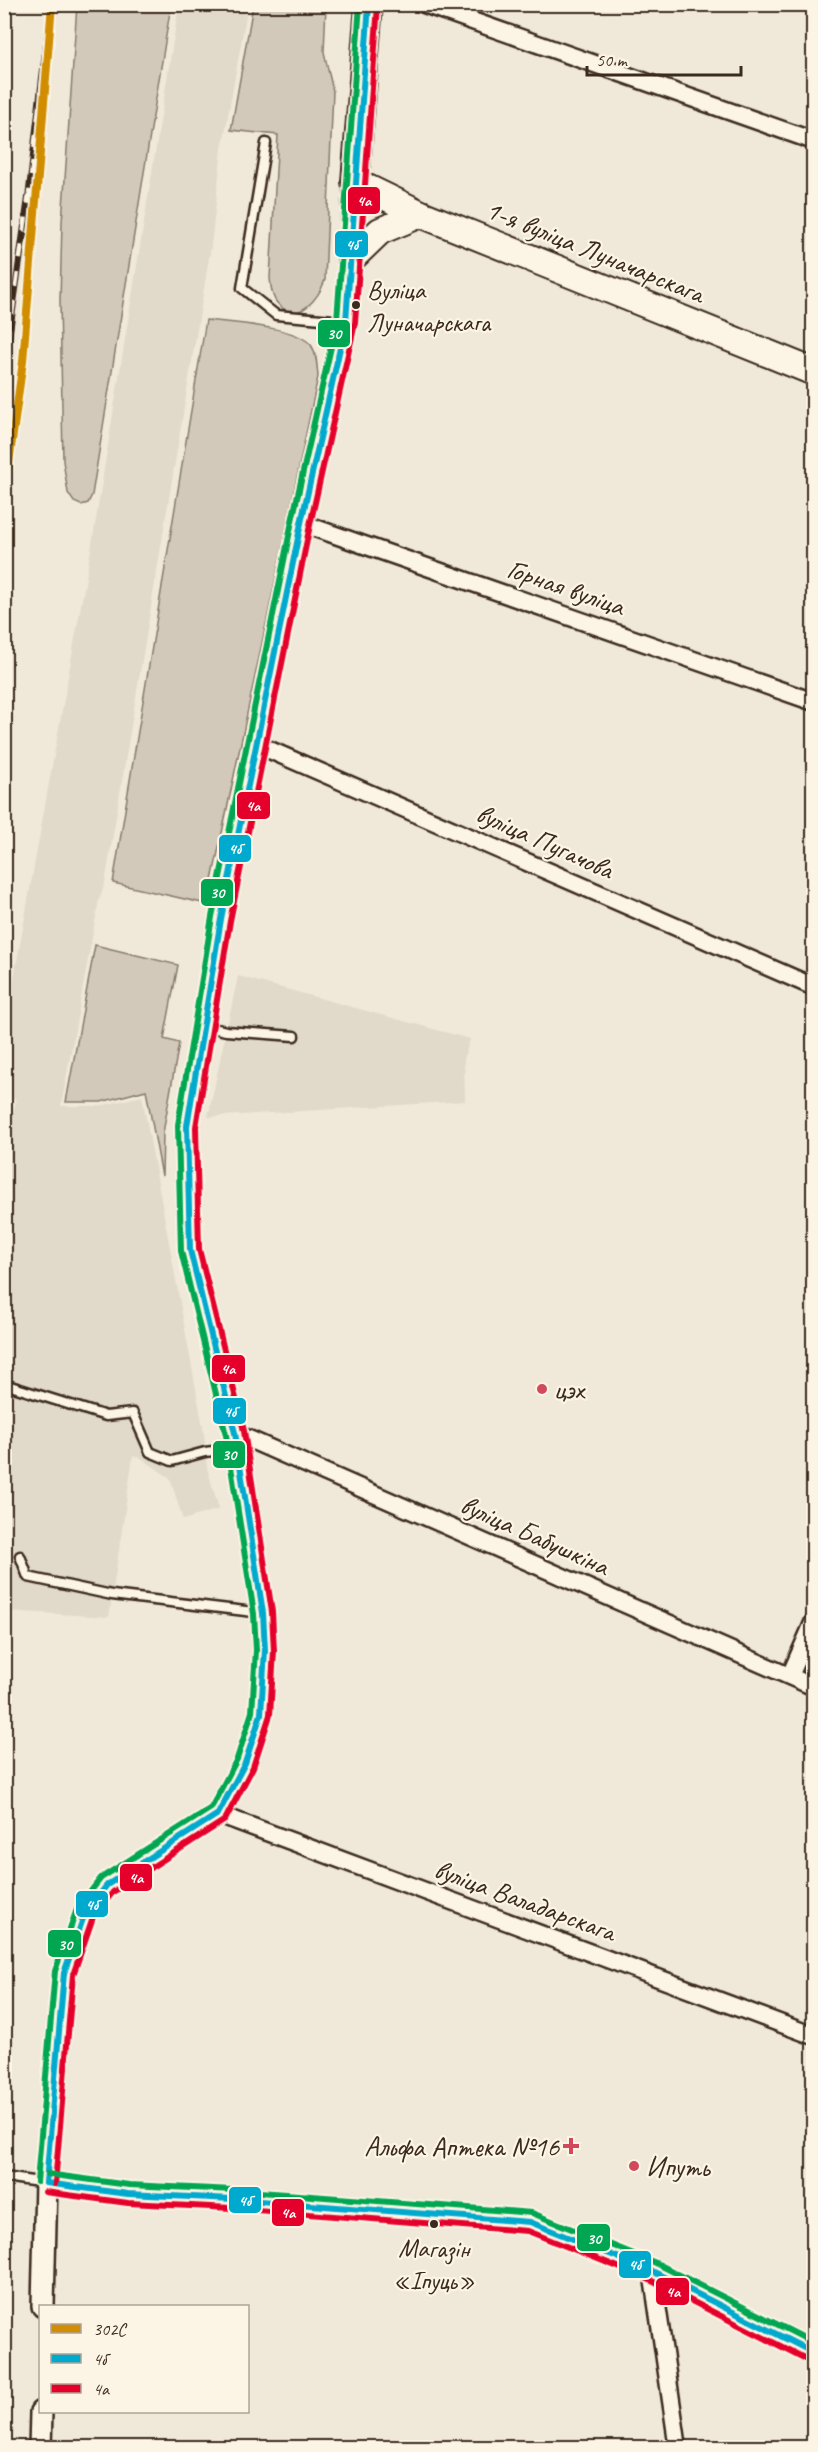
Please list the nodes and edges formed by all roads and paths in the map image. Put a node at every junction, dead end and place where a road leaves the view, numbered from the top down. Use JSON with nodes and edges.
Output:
{"nodes":[{"id":1,"x":369,"y":4,"type":"edge"},
{"id":2,"x":424,"y":5,"type":"edge"},
{"id":3,"x":813,"y":141,"type":"edge"},
{"id":4,"x":266,"y":142,"type":"dead end"},
{"id":5,"x":355,"y":182,"type":"junction"},
{"id":6,"x":421,"y":214,"type":"junction"},
{"id":7,"x":351,"y":259,"type":"junction"},
{"id":8,"x":346,"y":321,"type":"junction"},
{"id":9,"x":813,"y":372,"type":"edge"},
{"id":10,"x":301,"y":523,"type":"junction"},
{"id":11,"x":813,"y":702,"type":"edge"},
{"id":12,"x":256,"y":744,"type":"junction"},
{"id":13,"x":813,"y":987,"type":"edge"},
{"id":14,"x":203,"y":1026,"type":"junction"},
{"id":15,"x":294,"y":1036,"type":"dead end"},
{"id":16,"x":4,"y":1384,"type":"edge"},
{"id":17,"x":236,"y":1441,"type":"junction"},
{"id":18,"x":20,"y":1556,"type":"dead end"},
{"id":19,"x":263,"y":1613,"type":"junction"},
{"id":20,"x":813,"y":1621,"type":"edge"},
{"id":21,"x":790,"y":1676,"type":"junction"},
{"id":22,"x":813,"y":1687,"type":"edge"},
{"id":23,"x":218,"y":1814,"type":"junction"},
{"id":24,"x":813,"y":2036,"type":"edge"},
{"id":25,"x":4,"y":2177,"type":"edge"},
{"id":26,"x":46,"y":2183,"type":"junction"},
{"id":27,"x":652,"y":2271,"type":"junction"},
{"id":28,"x":43,"y":2305,"type":"edge"},
{"id":29,"x":813,"y":2353,"type":"edge"},
{"id":30,"x":41,"y":2413,"type":"edge"},
{"id":31,"x":40,"y":2448,"type":"edge"},
{"id":32,"x":678,"y":2448,"type":"edge"}],
"edges":[{"from":1,"to":5,"type":"main road"},
{"from":2,"to":3,"type":"street"},
{"from":4,"to":8,"type":"lane"},
{"from":5,"to":6,"type":"main road","name":"1-я вуліца Луначарскага"},
{"from":5,"to":7,"type":"street"},
{"from":6,"to":7,"type":"main road"},
{"from":6,"to":9,"type":"main road","name":"1-я вуліца Луначарскага"},
{"from":7,"to":8,"type":"street"},
{"from":8,"to":10,"type":"street"},
{"from":10,"to":11,"type":"street","name":"Горная вуліца"},
{"from":10,"to":12,"type":"street"},
{"from":12,"to":13,"type":"street","name":"вуліца Пугачова"},
{"from":12,"to":14,"type":"street"},
{"from":14,"to":15,"type":"lane"},
{"from":14,"to":17,"type":"street"},
{"from":16,"to":17,"type":"lane"},
{"from":17,"to":19,"type":"street"},
{"from":17,"to":21,"type":"street","name":"вуліца Бабушкіна"},
{"from":18,"to":19,"type":"lane"},
{"from":19,"to":23,"type":"street"},
{"from":20,"to":21,"type":"street"},
{"from":21,"to":22,"type":"street","name":"вуліца Бабушкіна"},
{"from":23,"to":24,"type":"street","name":"вуліца Валадарскага"},
{"from":23,"to":26,"type":"street"},
{"from":25,"to":26,"type":"lane"},
{"from":26,"to":27,"type":"street"},
{"from":26,"to":28,"type":"street"},
{"from":27,"to":29,"type":"street"},
{"from":27,"to":32,"type":"street"},
{"from":30,"to":31,"type":"street"}]}
